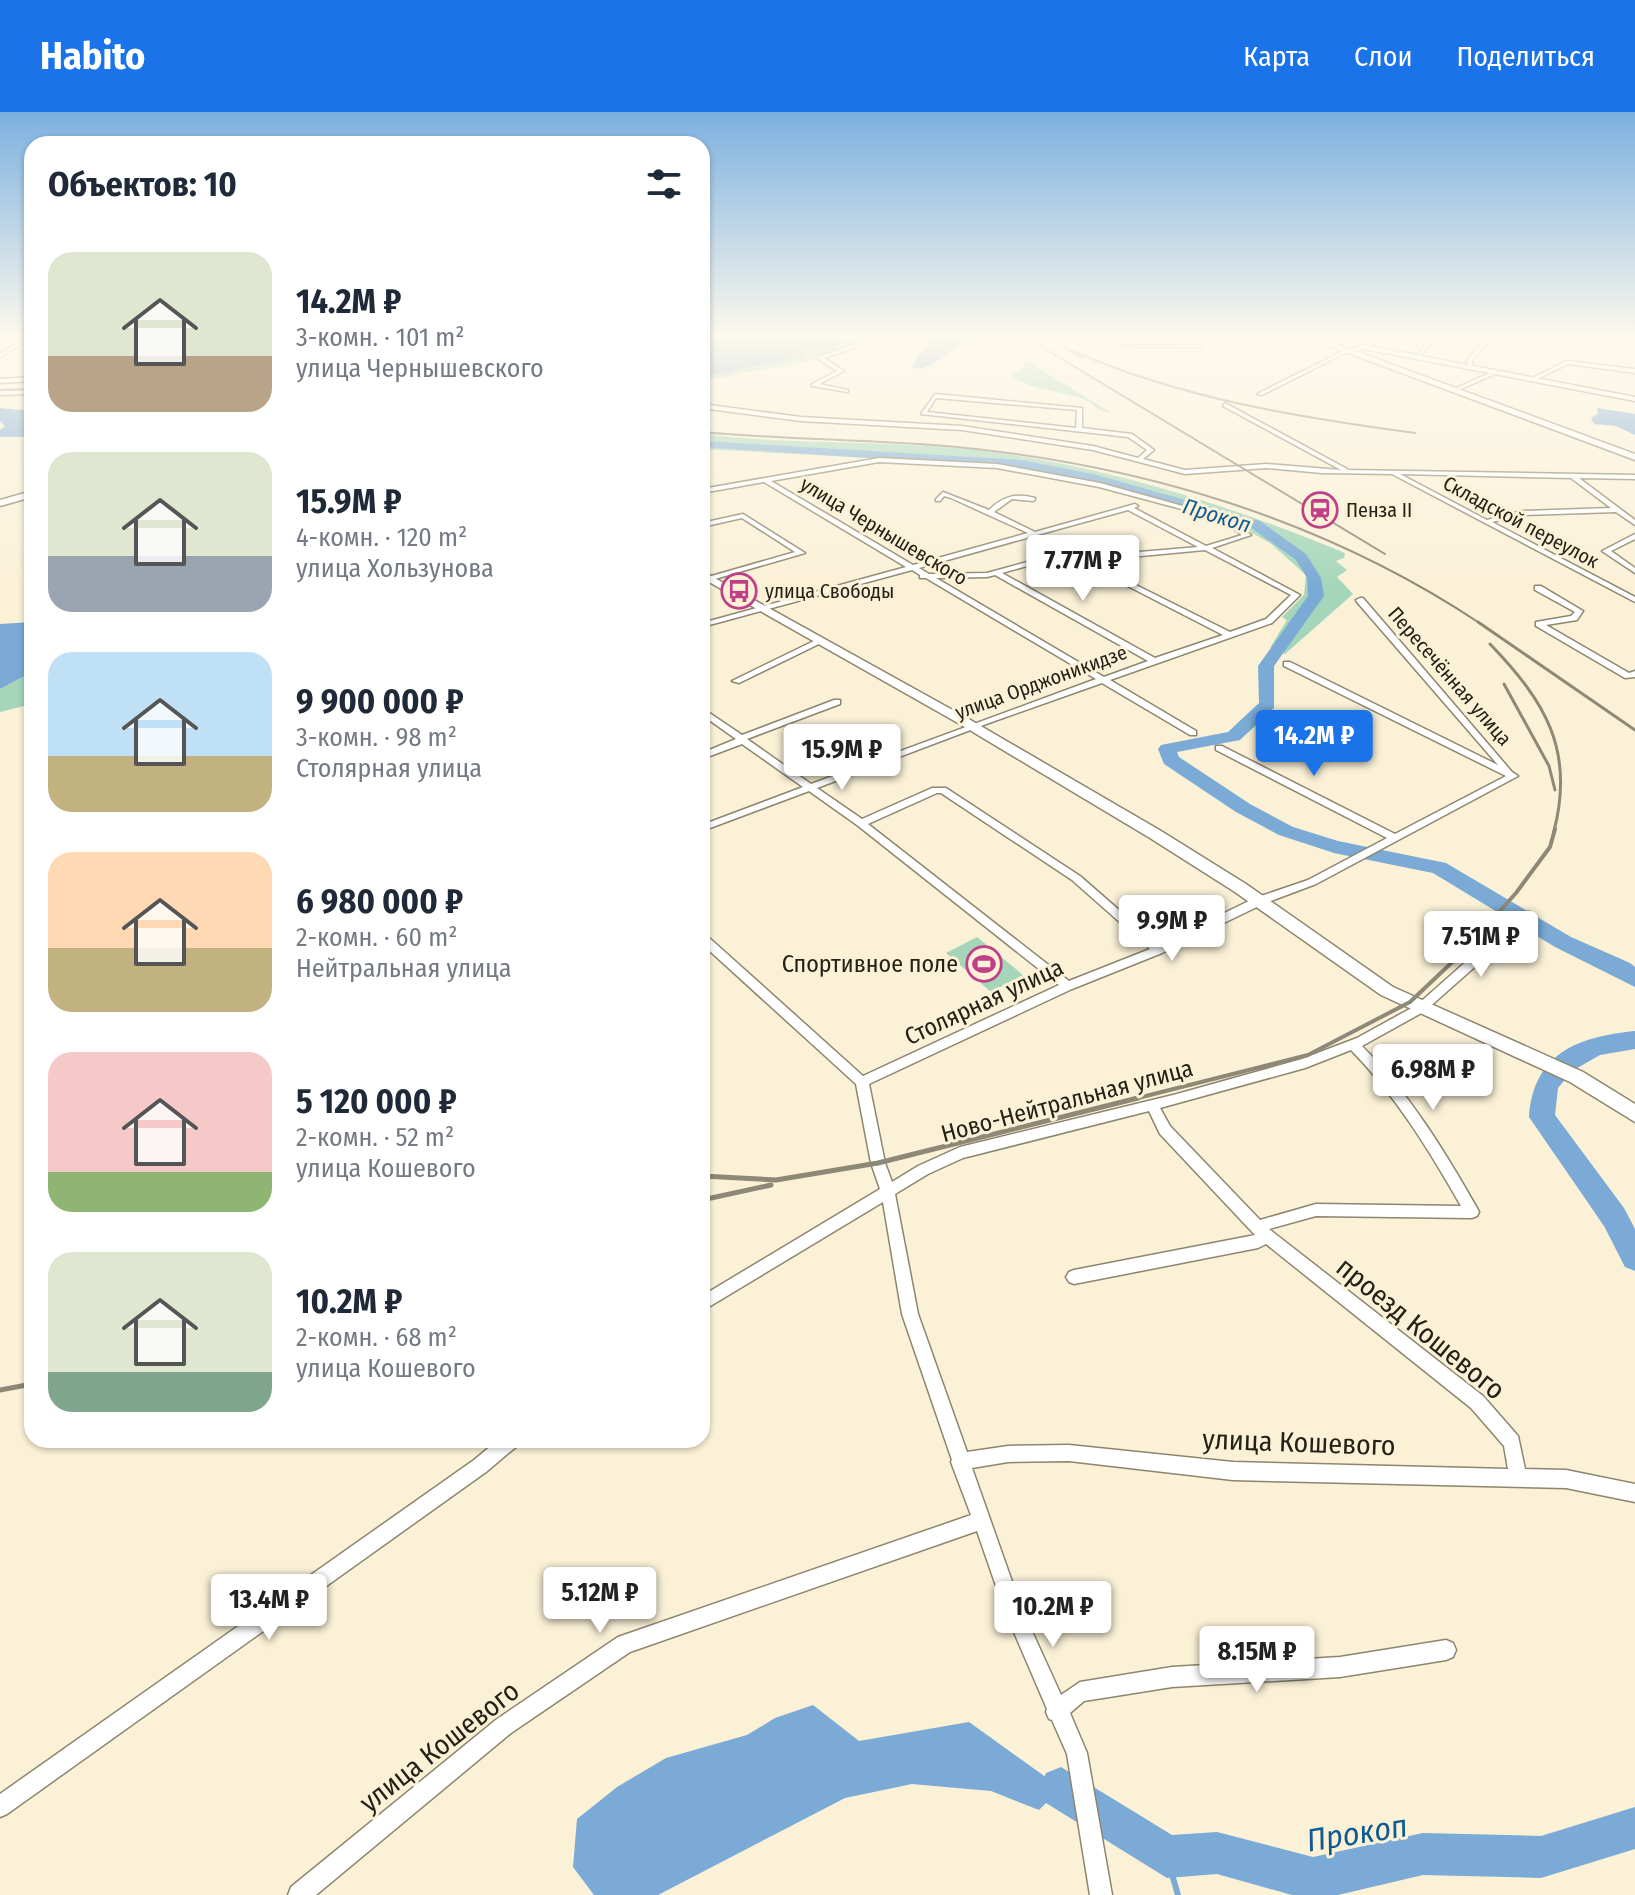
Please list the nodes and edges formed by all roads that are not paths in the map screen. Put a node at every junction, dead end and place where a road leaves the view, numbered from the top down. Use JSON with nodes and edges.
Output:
{"nodes":[{"id":1,"x":840,"y":421,"type":"edge"},
{"id":2,"x":998,"y":421,"type":"edge"},
{"id":3,"x":1079,"y":421,"type":"edge"},
{"id":4,"x":1255,"y":421,"type":"edge"},
{"id":5,"x":1543,"y":421,"type":"edge"},
{"id":6,"x":1551,"y":421,"type":"edge"},
{"id":7,"x":1079,"y":430,"type":"junction"},
{"id":8,"x":1635,"y":449,"type":"edge"},
{"id":9,"x":1635,"y":457,"type":"edge"},
{"id":10,"x":1139,"y":460,"type":"junction"},
{"id":11,"x":1349,"y":472,"type":"junction"},
{"id":12,"x":1392,"y":472,"type":"junction"},
{"id":13,"x":1573,"y":476,"type":"junction"},
{"id":14,"x":1635,"y":477,"type":"edge"},
{"id":15,"x":765,"y":480,"type":"junction"},
{"id":16,"x":710,"y":490,"type":"edge"},
{"id":17,"x":24,"y":496,"type":"edge"},
{"id":18,"x":1033,"y":499,"type":"dead end"},
{"id":19,"x":938,"y":500,"type":"dead end"},
{"id":20,"x":1149,"y":501,"type":"junction"},
{"id":21,"x":0,"y":503,"type":"edge"},
{"id":22,"x":1129,"y":508,"type":"junction"},
{"id":23,"x":1615,"y":510,"type":"junction"},
{"id":24,"x":992,"y":511,"type":"junction"},
{"id":25,"x":1486,"y":522,"type":"junction"},
{"id":26,"x":710,"y":523,"type":"edge"},
{"id":27,"x":1635,"y":523,"type":"edge"},
{"id":28,"x":1032,"y":535,"type":"junction"},
{"id":29,"x":1635,"y":536,"type":"edge"},
{"id":30,"x":1206,"y":548,"type":"junction"},
{"id":31,"x":1081,"y":560,"type":"junction"},
{"id":32,"x":910,"y":568,"type":"junction"},
{"id":33,"x":1635,"y":571,"type":"edge"},
{"id":34,"x":996,"y":573,"type":"junction"},
{"id":35,"x":710,"y":576,"type":"edge"},
{"id":36,"x":923,"y":576,"type":"junction"},
{"id":37,"x":710,"y":579,"type":"edge"},
{"id":38,"x":1538,"y":588,"type":"dead end"},
{"id":39,"x":1360,"y":600,"type":"dead end"},
{"id":40,"x":1635,"y":600,"type":"edge"},
{"id":41,"x":762,"y":608,"type":"junction"},
{"id":42,"x":710,"y":623,"type":"edge"},
{"id":43,"x":1228,"y":634,"type":"junction"},
{"id":44,"x":821,"y":641,"type":"junction"},
{"id":45,"x":1154,"y":661,"type":"junction"},
{"id":46,"x":1287,"y":664,"type":"dead end"},
{"id":47,"x":1635,"y":674,"type":"edge"},
{"id":48,"x":1102,"y":679,"type":"junction"},
{"id":49,"x":736,"y":681,"type":"dead end"},
{"id":50,"x":837,"y":702,"type":"dead end"},
{"id":51,"x":710,"y":717,"type":"edge"},
{"id":52,"x":971,"y":726,"type":"junction"},
{"id":53,"x":1193,"y":733,"type":"dead end"},
{"id":54,"x":742,"y":739,"type":"junction"},
{"id":55,"x":1219,"y":748,"type":"dead end"},
{"id":56,"x":710,"y":753,"type":"edge"},
{"id":57,"x":1513,"y":776,"type":"junction"},
{"id":58,"x":811,"y":786,"type":"junction"},
{"id":59,"x":861,"y":823,"type":"junction"},
{"id":60,"x":710,"y":825,"type":"edge"},
{"id":61,"x":1394,"y":838,"type":"junction"},
{"id":62,"x":1259,"y":901,"type":"junction"},
{"id":63,"x":1523,"y":919,"type":"dead end"},
{"id":64,"x":710,"y":945,"type":"edge"},
{"id":65,"x":1158,"y":950,"type":"junction"},
{"id":66,"x":1068,"y":986,"type":"junction"},
{"id":67,"x":1421,"y":1008,"type":"junction"},
{"id":68,"x":1353,"y":1044,"type":"junction"},
{"id":69,"x":862,"y":1082,"type":"junction"},
{"id":70,"x":1152,"y":1105,"type":"junction"},
{"id":71,"x":1635,"y":1114,"type":"edge"},
{"id":72,"x":888,"y":1192,"type":"junction"},
{"id":73,"x":1262,"y":1230,"type":"junction"},
{"id":74,"x":1074,"y":1277,"type":"dead end"},
{"id":75,"x":710,"y":1299,"type":"edge"},
{"id":76,"x":501,"y":1448,"type":"edge"},
{"id":77,"x":960,"y":1462,"type":"junction"},
{"id":78,"x":1518,"y":1479,"type":"junction"},
{"id":79,"x":1635,"y":1493,"type":"edge"},
{"id":80,"x":982,"y":1520,"type":"junction"},
{"id":81,"x":1446,"y":1650,"type":"dead end"},
{"id":82,"x":1056,"y":1712,"type":"junction"},
{"id":83,"x":0,"y":1807,"type":"edge"},
{"id":84,"x":299,"y":1895,"type":"edge"},
{"id":85,"x":1101,"y":1895,"type":"edge"}],
"edges":[{"from":1,"to":10,"type":"street"},
{"from":2,"to":7,"type":"street"},
{"from":3,"to":7,"type":"street"},
{"from":4,"to":11,"type":"street"},
{"from":5,"to":9,"type":"main road"},
{"from":6,"to":8,"type":"main road"},
{"from":7,"to":10,"type":"street"},
{"from":10,"to":11,"type":"street"},
{"from":11,"to":12,"type":"street"},
{"from":12,"to":13,"type":"street"},
{"from":12,"to":25,"type":"street","name":"Складской переулок"},
{"from":13,"to":14,"type":"street"},
{"from":13,"to":23,"type":"street"},
{"from":15,"to":16,"type":"street"},
{"from":15,"to":20,"type":"street"},
{"from":15,"to":32,"type":"street","name":"улица Чернышевского"},
{"from":17,"to":21,"type":"main road"},
{"from":18,"to":24,"type":"street"},
{"from":19,"to":24,"type":"street"},
{"from":20,"to":22,"type":"street"},
{"from":20,"to":30,"type":"street"},
{"from":22,"to":28,"type":"street"},
{"from":22,"to":30,"type":"street"},
{"from":23,"to":25,"type":"street"},
{"from":23,"to":27,"type":"street"},
{"from":24,"to":28,"type":"street"},
{"from":25,"to":40,"type":"street","name":"Складской переулок"},
{"from":26,"to":35,"type":"street"},
{"from":28,"to":31,"type":"street"},
{"from":28,"to":32,"type":"street"},
{"from":29,"to":33,"type":"street"},
{"from":30,"to":31,"type":"street"},
{"from":30,"to":43,"type":"street","name":"улица Орджоникидзе"},
{"from":31,"to":34,"type":"street"},
{"from":31,"to":43,"type":"street"},
{"from":32,"to":36,"type":"street","name":"улица Чернышевского"},
{"from":32,"to":41,"type":"street"},
{"from":34,"to":36,"type":"street"},
{"from":34,"to":45,"type":"street"},
{"from":36,"to":48,"type":"street","name":"улица Чернышевского"},
{"from":37,"to":41,"type":"main road"},
{"from":38,"to":47,"type":"street"},
{"from":39,"to":57,"type":"street","name":"Пересечённая улица"},
{"from":41,"to":42,"type":"street"},
{"from":41,"to":44,"type":"main road"},
{"from":43,"to":45,"type":"street","name":"улица Орджоникидзе"},
{"from":44,"to":49,"type":"street"},
{"from":44,"to":52,"type":"main road"},
{"from":45,"to":48,"type":"street","name":"улица Орджоникидзе"},
{"from":46,"to":57,"type":"street"},
{"from":48,"to":52,"type":"street","name":"улица Орджоникидзе"},
{"from":48,"to":53,"type":"street","name":"улица Чернышевского"},
{"from":50,"to":54,"type":"street"},
{"from":51,"to":54,"type":"street"},
{"from":52,"to":58,"type":"street","name":"улица Орджоникидзе"},
{"from":52,"to":62,"type":"main road"},
{"from":54,"to":56,"type":"street"},
{"from":54,"to":58,"type":"street"},
{"from":55,"to":61,"type":"street"},
{"from":57,"to":61,"type":"street","name":"Столярная улица"},
{"from":58,"to":59,"type":"street"},
{"from":58,"to":60,"type":"street","name":"улица Орджоникидзе"},
{"from":59,"to":65,"type":"street"},
{"from":59,"to":66,"type":"street"},
{"from":61,"to":62,"type":"street","name":"Столярная улица"},
{"from":62,"to":65,"type":"street","name":"Столярная улица"},
{"from":62,"to":67,"type":"main road"},
{"from":63,"to":67,"type":"street","name":"Ново-Нейтральная улица"},
{"from":64,"to":69,"type":"street"},
{"from":65,"to":66,"type":"street","name":"Столярная улица"},
{"from":66,"to":69,"type":"street","name":"Столярная улица"},
{"from":67,"to":68,"type":"street","name":"Ново-Нейтральная улица"},
{"from":67,"to":71,"type":"main road"},
{"from":68,"to":70,"type":"street","name":"Ново-Нейтральная улица"},
{"from":68,"to":73,"type":"street"},
{"from":69,"to":72,"type":"street"},
{"from":70,"to":72,"type":"street","name":"Ново-Нейтральная улица"},
{"from":70,"to":73,"type":"street","name":"проезд Кошевого"},
{"from":72,"to":75,"type":"street","name":"Ново-Нейтральная улица"},
{"from":72,"to":77,"type":"street"},
{"from":73,"to":74,"type":"street"},
{"from":73,"to":78,"type":"street","name":"проезд Кошевого"},
{"from":76,"to":83,"type":"street"},
{"from":77,"to":78,"type":"street","name":"улица Кошевого"},
{"from":77,"to":80,"type":"street"},
{"from":78,"to":79,"type":"street","name":"улица Кошевого"},
{"from":80,"to":82,"type":"street"},
{"from":80,"to":84,"type":"street","name":"улица Кошевого"},
{"from":81,"to":82,"type":"street"},
{"from":82,"to":85,"type":"street"}]}
